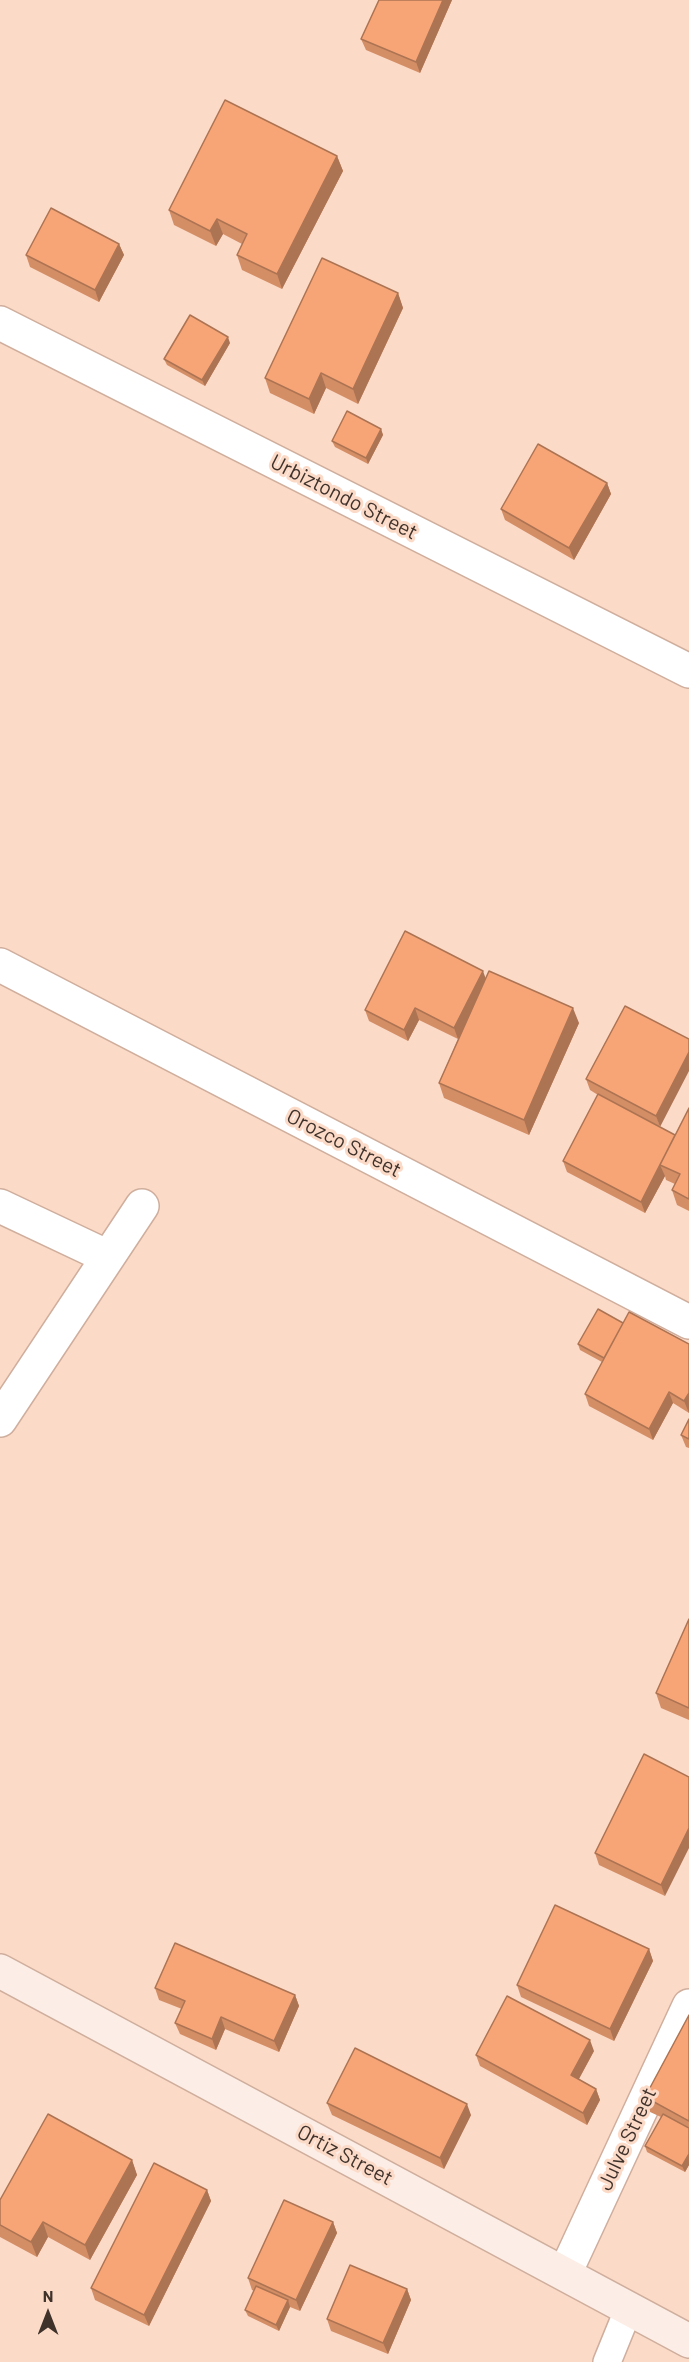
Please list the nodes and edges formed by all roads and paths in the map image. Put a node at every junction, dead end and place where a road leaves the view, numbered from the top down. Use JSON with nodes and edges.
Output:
{"nodes":[{"id":1,"x":0,"y":324,"type":"edge"},
{"id":2,"x":689,"y":671,"type":"edge"},
{"id":3,"x":0,"y":965,"type":"edge"},
{"id":4,"x":0,"y":1206,"type":"edge"},
{"id":5,"x":142,"y":1206,"type":"dead end"},
{"id":6,"x":108,"y":1257,"type":"junction"},
{"id":7,"x":689,"y":1322,"type":"edge"},
{"id":8,"x":0,"y":1420,"type":"edge"},
{"id":9,"x":0,"y":1971,"type":"edge"},
{"id":10,"x":689,"y":2006,"type":"edge"},
{"id":11,"x":564,"y":2273,"type":"junction"},
{"id":12,"x":629,"y":2308,"type":"junction"},
{"id":13,"x":689,"y":2341,"type":"edge"},
{"id":14,"x":607,"y":2362,"type":"edge"}],
"edges":[{"from":1,"to":2,"type":"street","name":"Urbiztondo Street"},
{"from":3,"to":7,"type":"street","name":"Orozco Street"},
{"from":4,"to":6,"type":"street"},
{"from":5,"to":6,"type":"street"},
{"from":6,"to":8,"type":"street"},
{"from":9,"to":11,"type":"street","name":"Ortiz Street"},
{"from":10,"to":11,"type":"street","name":"Julve Street"},
{"from":11,"to":12,"type":"street","name":"Ortiz Street"},
{"from":12,"to":13,"type":"street","name":"Ortiz Street"},
{"from":12,"to":14,"type":"lane"}]}
